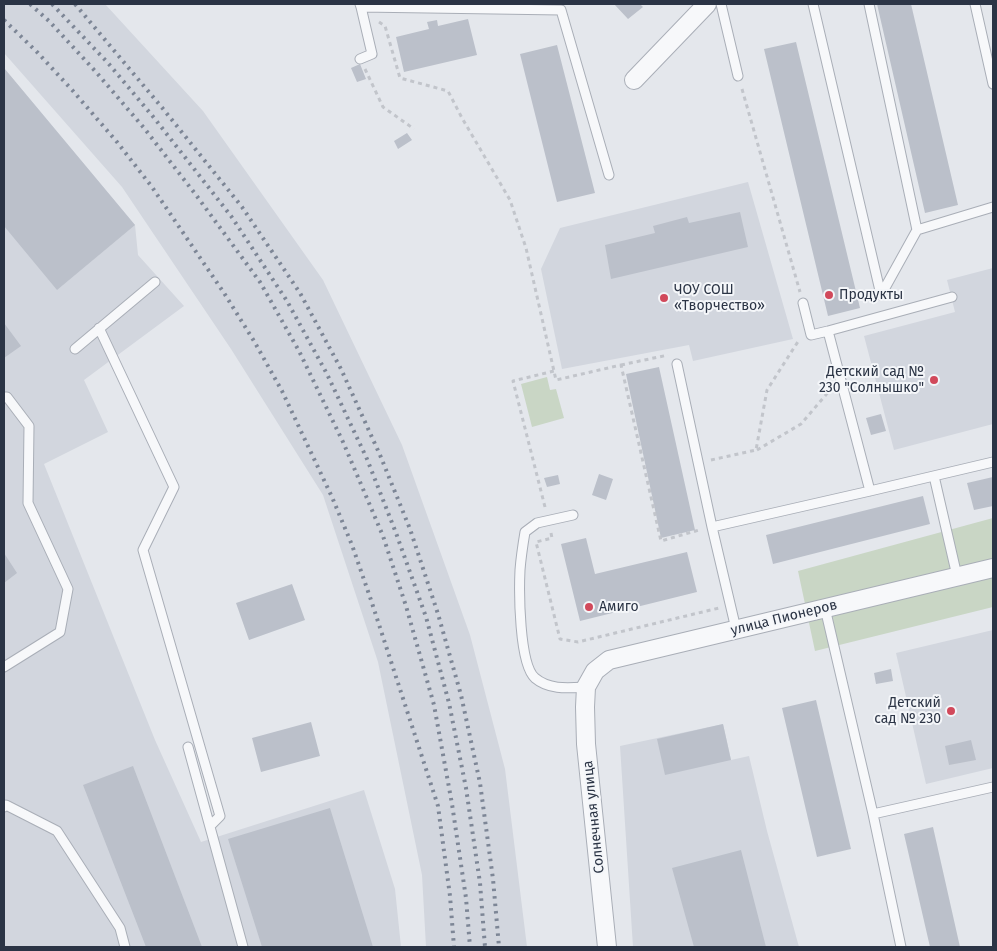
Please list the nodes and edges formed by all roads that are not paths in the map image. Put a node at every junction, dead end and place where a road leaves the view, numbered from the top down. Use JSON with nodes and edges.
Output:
{"nodes":[{"id":1,"x":707,"y":4,"type":"edge"},
{"id":2,"x":721,"y":4,"type":"edge"},
{"id":3,"x":814,"y":4,"type":"edge"},
{"id":4,"x":869,"y":4,"type":"edge"},
{"id":5,"x":975,"y":4,"type":"edge"},
{"id":6,"x":361,"y":5,"type":"edge"},
{"id":7,"x":360,"y":59,"type":"road end"},
{"id":8,"x":738,"y":76,"type":"road end"},
{"id":9,"x":634,"y":80,"type":"dead end"},
{"id":10,"x":993,"y":84,"type":"edge"},
{"id":11,"x":610,"y":175,"type":"dead end"},
{"id":12,"x":993,"y":207,"type":"edge"},
{"id":13,"x":917,"y":230,"type":"junction"},
{"id":14,"x":155,"y":282,"type":"dead end"},
{"id":15,"x":952,"y":297,"type":"dead end"},
{"id":16,"x":803,"y":303,"type":"road end"},
{"id":17,"x":100,"y":328,"type":"junction"},
{"id":18,"x":828,"y":331,"type":"junction"},
{"id":19,"x":75,"y":349,"type":"dead end"},
{"id":20,"x":677,"y":364,"type":"road end"},
{"id":21,"x":4,"y":397,"type":"edge"},
{"id":22,"x":993,"y":462,"type":"edge"},
{"id":23,"x":934,"y":476,"type":"junction"},
{"id":24,"x":870,"y":492,"type":"junction"},
{"id":25,"x":573,"y":515,"type":"dead end"},
{"id":26,"x":712,"y":527,"type":"junction"},
{"id":27,"x":993,"y":568,"type":"edge"},
{"id":28,"x":957,"y":576,"type":"junction"},
{"id":29,"x":825,"y":608,"type":"junction"},
{"id":30,"x":736,"y":629,"type":"junction"},
{"id":31,"x":4,"y":667,"type":"edge"},
{"id":32,"x":586,"y":687,"type":"junction"},
{"id":33,"x":188,"y":747,"type":"dead end"},
{"id":34,"x":993,"y":787,"type":"edge"},
{"id":35,"x":4,"y":807,"type":"edge"},
{"id":36,"x":873,"y":814,"type":"junction"},
{"id":37,"x":210,"y":826,"type":"junction"},
{"id":38,"x":125,"y":947,"type":"edge"},
{"id":39,"x":243,"y":947,"type":"edge"},
{"id":40,"x":607,"y":947,"type":"edge"},
{"id":41,"x":901,"y":947,"type":"edge"}],
"edges":[{"from":1,"to":9,"type":"street"},
{"from":2,"to":8,"type":"lane"},
{"from":3,"to":13,"type":"lane"},
{"from":4,"to":13,"type":"lane"},
{"from":5,"to":10,"type":"lane"},
{"from":6,"to":7,"type":"lane"},
{"from":6,"to":11,"type":"lane"},
{"from":12,"to":13,"type":"lane"},
{"from":14,"to":17,"type":"lane"},
{"from":15,"to":18,"type":"lane"},
{"from":16,"to":18,"type":"lane"},
{"from":17,"to":19,"type":"lane"},
{"from":17,"to":37,"type":"lane"},
{"from":18,"to":24,"type":"lane"},
{"from":20,"to":26,"type":"lane"},
{"from":21,"to":31,"type":"lane"},
{"from":22,"to":23,"type":"lane"},
{"from":23,"to":24,"type":"lane"},
{"from":23,"to":28,"type":"lane"},
{"from":24,"to":26,"type":"lane"},
{"from":25,"to":32,"type":"lane"},
{"from":26,"to":30,"type":"lane"},
{"from":27,"to":28,"type":"street","name":"улица Пионеров"},
{"from":28,"to":29,"type":"street","name":"улица Пионеров"},
{"from":29,"to":30,"type":"street","name":"улица Пионеров"},
{"from":29,"to":36,"type":"lane"},
{"from":30,"to":32,"type":"street","name":"улица Пионеров"},
{"from":32,"to":40,"type":"street","name":"Солнечная улица"},
{"from":33,"to":37,"type":"lane"},
{"from":34,"to":36,"type":"lane"},
{"from":35,"to":38,"type":"lane"},
{"from":36,"to":41,"type":"lane"},
{"from":37,"to":39,"type":"lane"}]}
